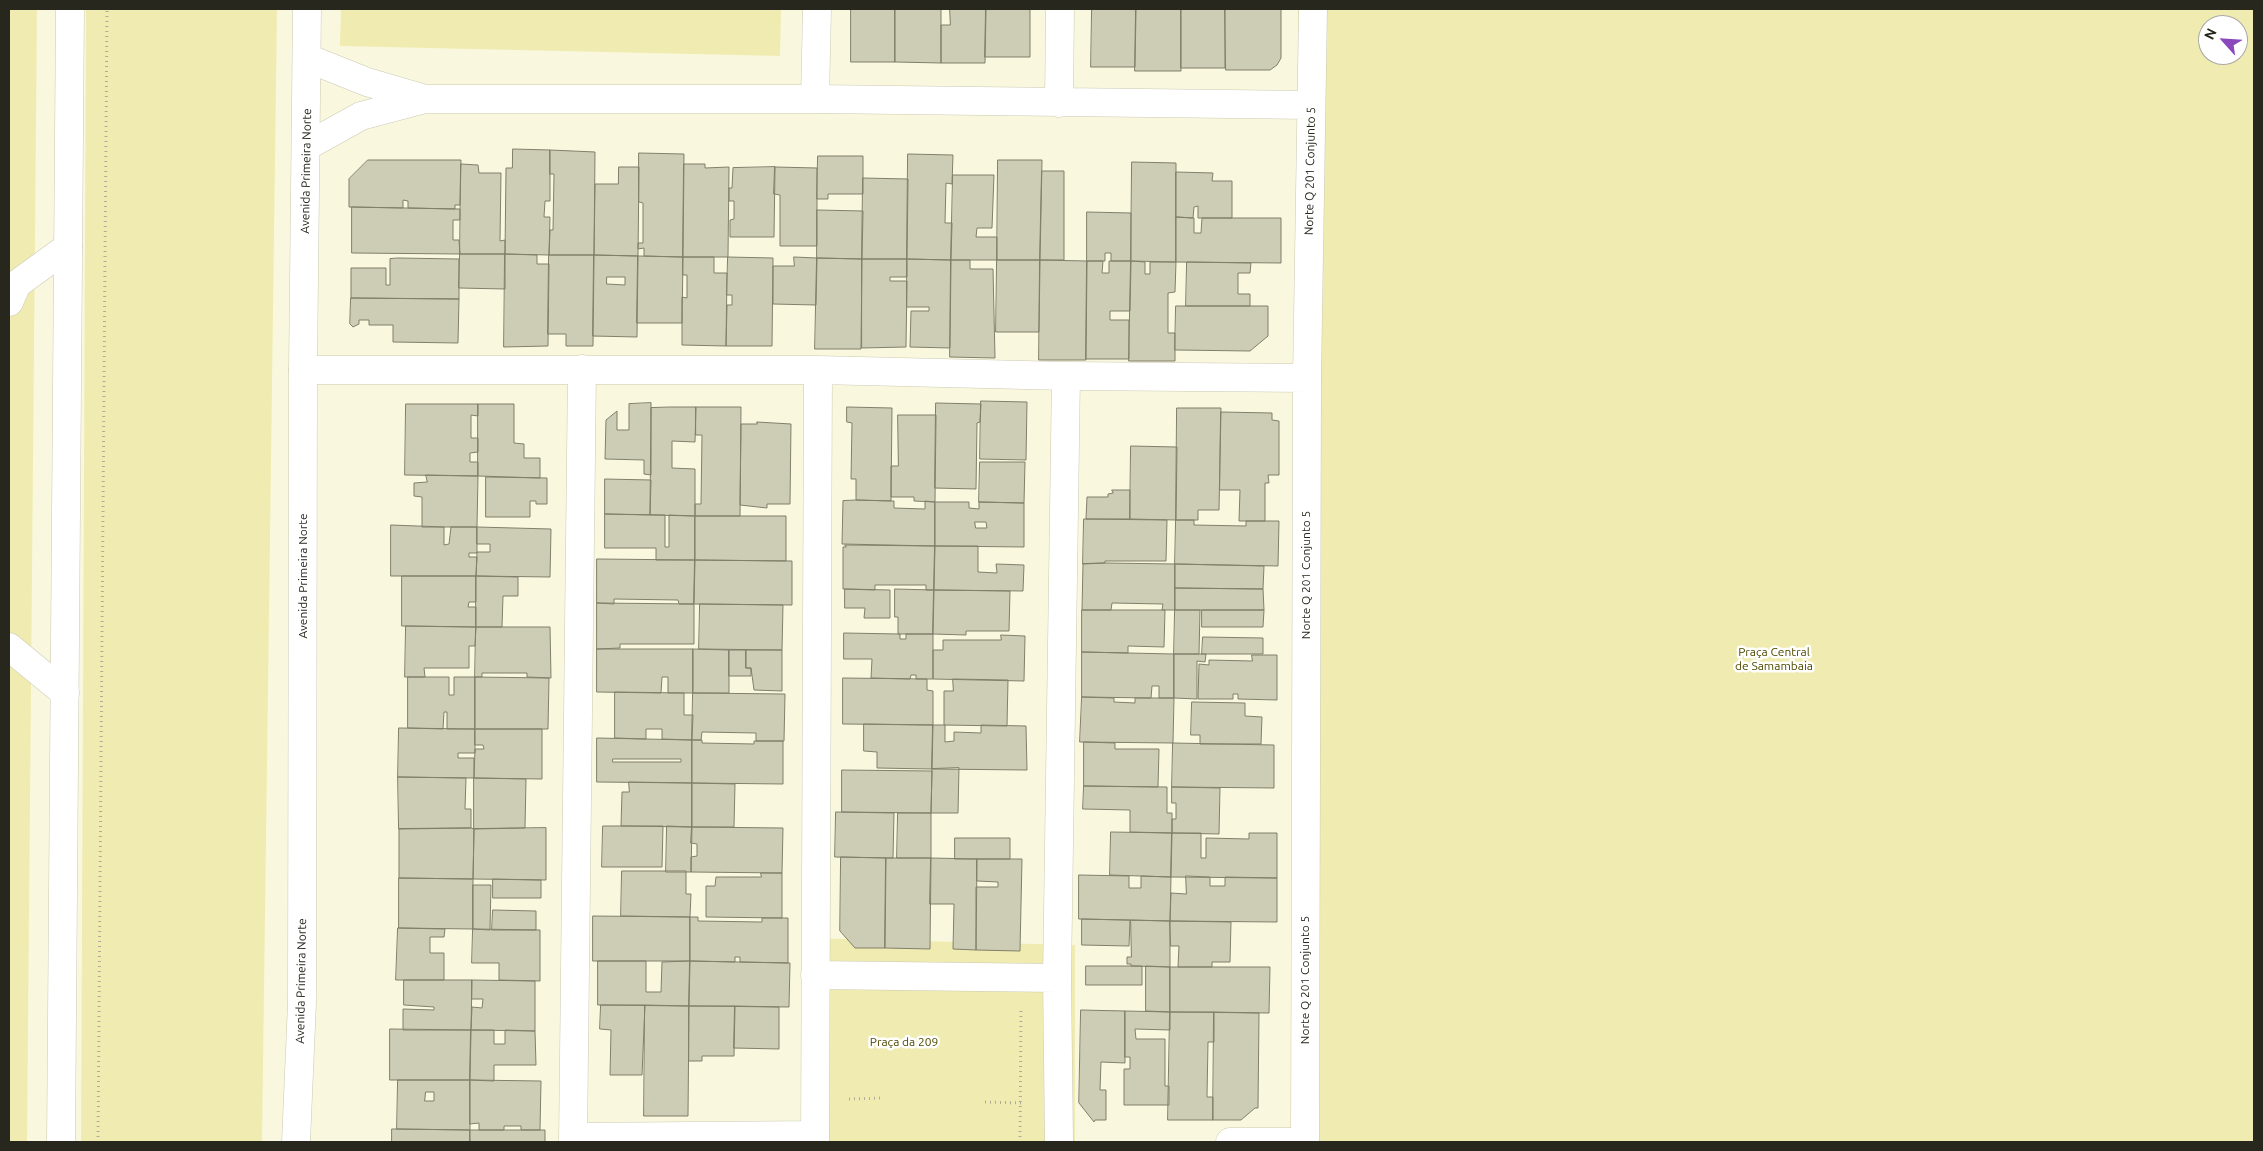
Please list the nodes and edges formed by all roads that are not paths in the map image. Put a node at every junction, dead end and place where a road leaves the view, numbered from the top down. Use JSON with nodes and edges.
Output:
{"nodes":[{"id":1,"x":70,"y":9,"type":"edge"},
{"id":2,"x":307,"y":9,"type":"edge"},
{"id":3,"x":818,"y":9,"type":"edge"},
{"id":4,"x":1060,"y":9,"type":"edge"},
{"id":5,"x":1313,"y":9,"type":"edge"},
{"id":6,"x":307,"y":58,"type":"junction"},
{"id":7,"x":425,"y":99,"type":"junction"},
{"id":8,"x":815,"y":99,"type":"junction"},
{"id":9,"x":1059,"y":103,"type":"junction"},
{"id":10,"x":1311,"y":105,"type":"junction"},
{"id":11,"x":307,"y":146,"type":"junction"},
{"id":12,"x":68,"y":247,"type":"junction"},
{"id":13,"x":9,"y":302,"type":"edge"},
{"id":14,"x":582,"y":369,"type":"junction"},
{"id":15,"x":303,"y":370,"type":"junction"},
{"id":16,"x":818,"y":370,"type":"junction"},
{"id":17,"x":1066,"y":376,"type":"junction"},
{"id":18,"x":1306,"y":378,"type":"junction"},
{"id":19,"x":9,"y":647,"type":"edge"},
{"id":20,"x":65,"y":693,"type":"junction"},
{"id":21,"x":815,"y":975,"type":"junction"},
{"id":22,"x":1057,"y":978,"type":"junction"},
{"id":23,"x":815,"y":1139,"type":"edge"},
{"id":24,"x":573,"y":1140,"type":"edge"},
{"id":25,"x":61,"y":1142,"type":"edge"},
{"id":26,"x":296,"y":1142,"type":"edge"},
{"id":27,"x":1060,"y":1142,"type":"edge"},
{"id":28,"x":1230,"y":1142,"type":"edge"},
{"id":29,"x":1305,"y":1142,"type":"edge"}],
"edges":[{"from":1,"to":12,"type":"street"},
{"from":2,"to":6,"type":"street","name":"Avenida Primeira Norte"},
{"from":3,"to":8,"type":"street"},
{"from":4,"to":9,"type":"street"},
{"from":5,"to":10,"type":"street","name":"Norte Q 201 Conjunto 5"},
{"from":6,"to":7,"type":"street"},
{"from":6,"to":11,"type":"street","name":"Avenida Primeira Norte"},
{"from":7,"to":8,"type":"street"},
{"from":7,"to":11,"type":"street"},
{"from":8,"to":9,"type":"street"},
{"from":9,"to":10,"type":"street"},
{"from":10,"to":18,"type":"street","name":"Norte Q 201 Conjunto 5"},
{"from":11,"to":15,"type":"street","name":"Avenida Primeira Norte"},
{"from":12,"to":13,"type":"street"},
{"from":12,"to":20,"type":"street"},
{"from":14,"to":15,"type":"street"},
{"from":14,"to":16,"type":"street"},
{"from":14,"to":24,"type":"street"},
{"from":15,"to":26,"type":"street","name":"Avenida Primeira Norte"},
{"from":16,"to":17,"type":"street"},
{"from":16,"to":21,"type":"street"},
{"from":17,"to":18,"type":"street"},
{"from":17,"to":22,"type":"street"},
{"from":18,"to":29,"type":"street","name":"Norte Q 201 Conjunto 5"},
{"from":19,"to":20,"type":"street"},
{"from":20,"to":25,"type":"street"},
{"from":21,"to":22,"type":"street"},
{"from":21,"to":23,"type":"street"},
{"from":22,"to":27,"type":"street"},
{"from":23,"to":24,"type":"street"},
{"from":28,"to":29,"type":"street"}]}
